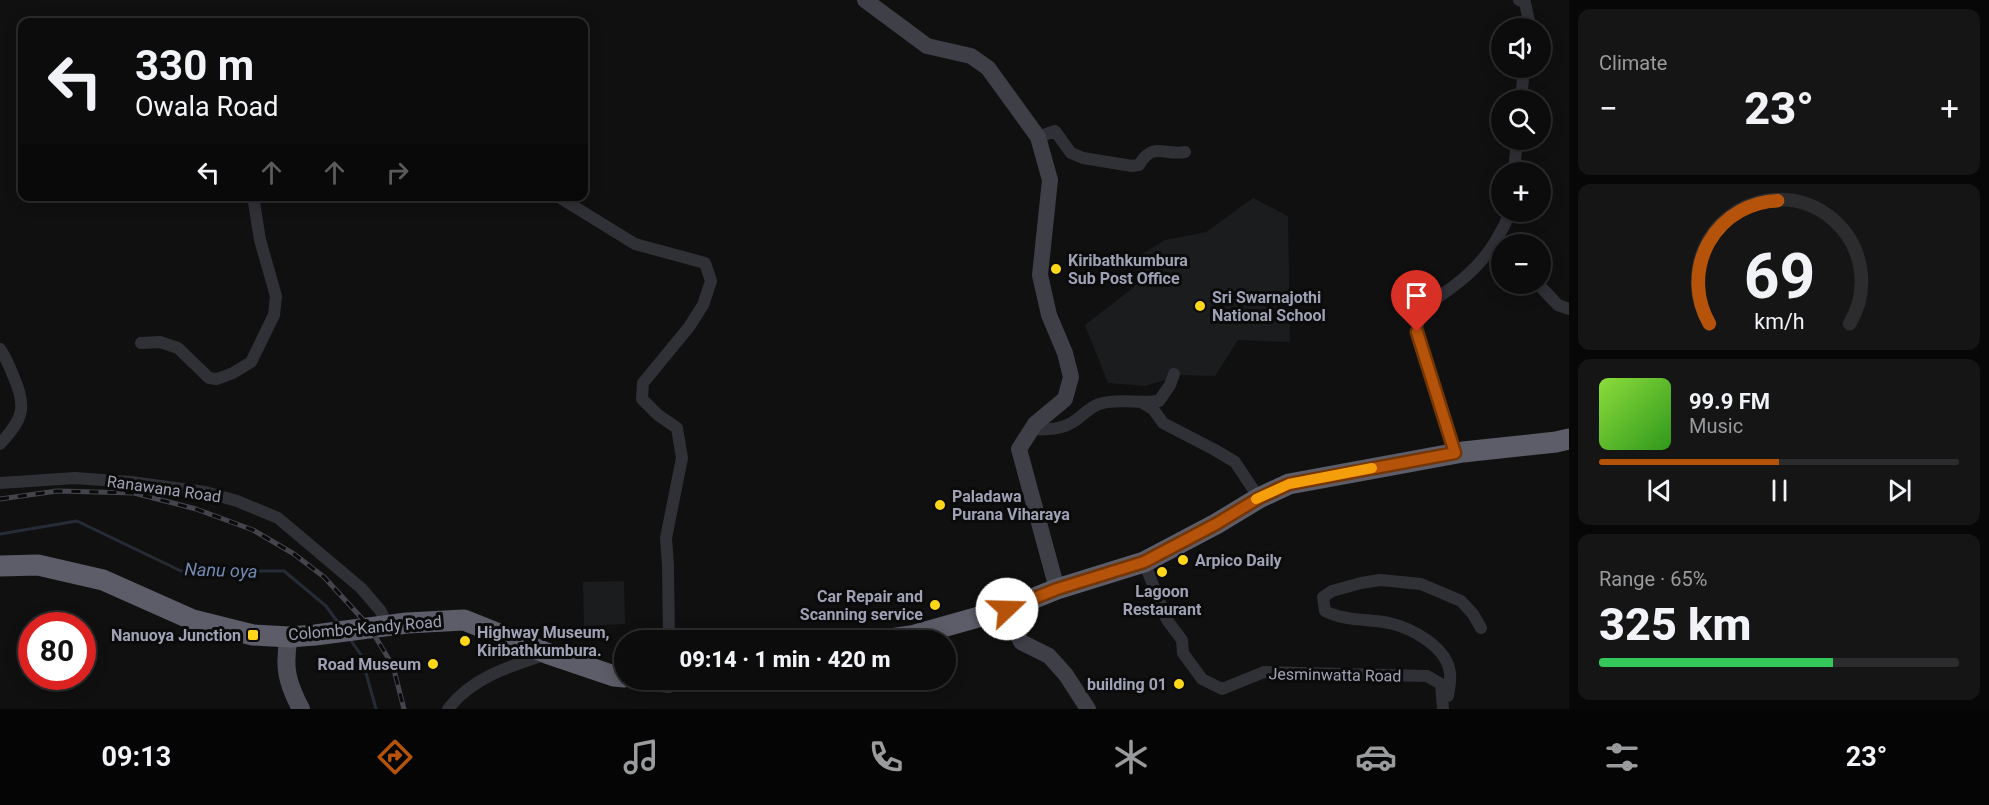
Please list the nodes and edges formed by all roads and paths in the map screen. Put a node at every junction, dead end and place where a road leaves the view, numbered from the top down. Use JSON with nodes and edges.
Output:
{"nodes":[{"id":1,"x":865,"y":0,"type":"edge"},
{"id":2,"x":1519,"y":0,"type":"edge"},
{"id":3,"x":1528,"y":18,"type":"edge"},
{"id":4,"x":1038,"y":137,"type":"junction"},
{"id":5,"x":1185,"y":152,"type":"dead end"},
{"id":6,"x":254,"y":201,"type":"edge"},
{"id":7,"x":565,"y":201,"type":"edge"},
{"id":8,"x":1491,"y":260,"type":"edge"},
{"id":9,"x":1548,"y":294,"type":"edge"},
{"id":10,"x":1569,"y":309,"type":"edge"},
{"id":11,"x":141,"y":343,"type":"dead end"},
{"id":12,"x":0,"y":349,"type":"edge"},
{"id":13,"x":1174,"y":374,"type":"dead end"},
{"id":14,"x":1148,"y":406,"type":"junction"},
{"id":15,"x":1037,"y":423,"type":"junction"},
{"id":16,"x":1569,"y":439,"type":"edge"},
{"id":17,"x":0,"y":444,"type":"edge"},
{"id":18,"x":1455,"y":453,"type":"junction"},
{"id":19,"x":0,"y":483,"type":"edge"},
{"id":20,"x":1259,"y":498,"type":"junction"},
{"id":21,"x":1144,"y":562,"type":"junction"},
{"id":22,"x":0,"y":566,"type":"edge"},
{"id":23,"x":1057,"y":589,"type":"junction"},
{"id":24,"x":1007,"y":609,"type":"junction"},
{"id":25,"x":388,"y":626,"type":"junction"},
{"id":26,"x":1481,"y":628,"type":"dead end"},
{"id":27,"x":669,"y":630,"type":"edge"},
{"id":28,"x":932,"y":630,"type":"edge"},
{"id":29,"x":289,"y":637,"type":"junction"},
{"id":30,"x":549,"y":654,"type":"junction"},
{"id":31,"x":614,"y":676,"type":"edge"},
{"id":32,"x":301,"y":709,"type":"edge"},
{"id":33,"x":447,"y":709,"type":"edge"},
{"id":34,"x":1088,"y":709,"type":"edge"},
{"id":35,"x":1445,"y":709,"type":"edge"}],
"edges":[{"from":1,"to":4,"type":"main road"},
{"from":2,"to":3,"type":"street"},
{"from":4,"to":5,"type":"street"},
{"from":4,"to":15,"type":"main road"},
{"from":6,"to":11,"type":"street"},
{"from":7,"to":27,"type":"street"},
{"from":8,"to":18,"type":"street"},
{"from":9,"to":10,"type":"street"},
{"from":12,"to":17,"type":"street"},
{"from":13,"to":14,"type":"street"},
{"from":14,"to":15,"type":"street"},
{"from":14,"to":20,"type":"street"},
{"from":15,"to":23,"type":"main road"},
{"from":16,"to":18,"type":"highway"},
{"from":18,"to":20,"type":"highway"},
{"from":19,"to":25,"type":"street","name":"Ranawana Road"},
{"from":20,"to":21,"type":"highway"},
{"from":21,"to":23,"type":"highway"},
{"from":21,"to":35,"type":"street","name":"Jesminwatta Road"},
{"from":22,"to":29,"type":"highway","name":"Colombo-Kandy Road"},
{"from":23,"to":24,"type":"highway"},
{"from":24,"to":28,"type":"highway"},
{"from":24,"to":34,"type":"main road"},
{"from":25,"to":29,"type":"highway","name":"Colombo-Kandy Road"},
{"from":25,"to":30,"type":"highway","name":"Colombo-Kandy Road"},
{"from":26,"to":35,"type":"street"},
{"from":29,"to":32,"type":"main road"},
{"from":30,"to":31,"type":"highway","name":"Colombo-Kandy Road"},
{"from":30,"to":33,"type":"street"}]}
